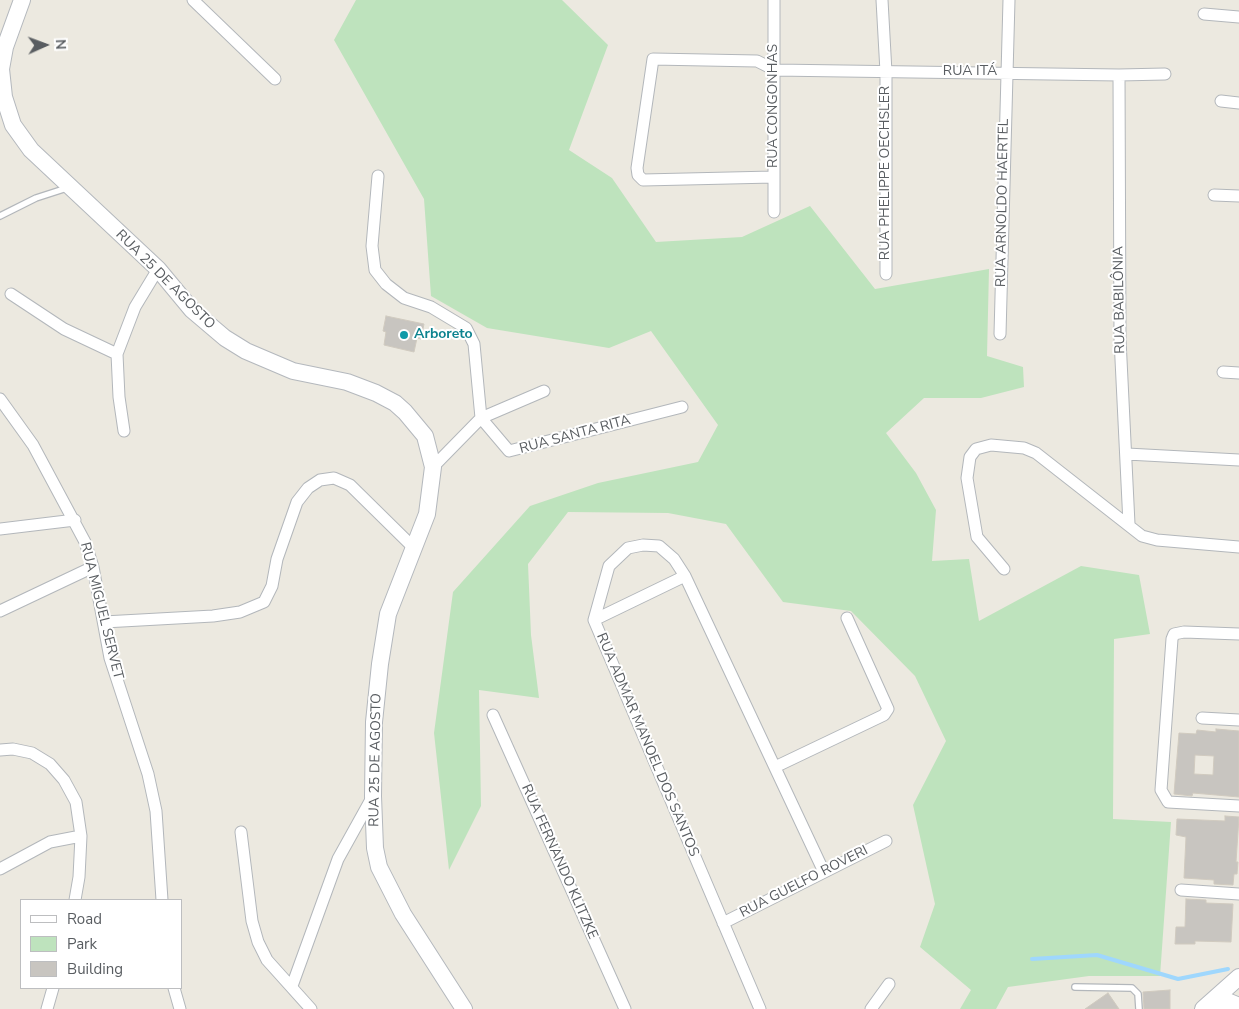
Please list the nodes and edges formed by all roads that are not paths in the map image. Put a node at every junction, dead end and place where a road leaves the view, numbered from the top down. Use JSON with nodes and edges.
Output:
{"nodes":[{"id":1,"x":193,"y":0,"type":"edge"},
{"id":2,"x":774,"y":0,"type":"edge"},
{"id":3,"x":882,"y":0,"type":"edge"},
{"id":4,"x":1009,"y":0,"type":"edge"},
{"id":5,"x":17,"y":3,"type":"edge"},
{"id":6,"x":1204,"y":14,"type":"dead end"},
{"id":7,"x":1239,"y":17,"type":"edge"},
{"id":8,"x":0,"y":69,"type":"edge"},
{"id":9,"x":775,"y":70,"type":"junction"},
{"id":10,"x":886,"y":72,"type":"junction"},
{"id":11,"x":1007,"y":73,"type":"junction"},
{"id":12,"x":1165,"y":74,"type":"dead end"},
{"id":13,"x":1119,"y":76,"type":"junction"},
{"id":14,"x":275,"y":79,"type":"dead end"},
{"id":15,"x":1221,"y":101,"type":"dead end"},
{"id":16,"x":1239,"y":102,"type":"edge"},
{"id":17,"x":378,"y":176,"type":"dead end"},
{"id":18,"x":773,"y":177,"type":"junction"},
{"id":19,"x":68,"y":187,"type":"junction"},
{"id":20,"x":1214,"y":194,"type":"dead end"},
{"id":21,"x":1239,"y":196,"type":"edge"},
{"id":22,"x":774,"y":212,"type":"dead end"},
{"id":23,"x":0,"y":216,"type":"edge"},
{"id":24,"x":158,"y":269,"type":"junction"},
{"id":25,"x":886,"y":274,"type":"dead end"},
{"id":26,"x":12,"y":294,"type":"dead end"},
{"id":27,"x":1000,"y":334,"type":"dead end"},
{"id":28,"x":117,"y":354,"type":"junction"},
{"id":29,"x":1223,"y":372,"type":"dead end"},
{"id":30,"x":1239,"y":373,"type":"edge"},
{"id":31,"x":544,"y":391,"type":"dead end"},
{"id":32,"x":0,"y":399,"type":"edge"},
{"id":33,"x":682,"y":407,"type":"dead end"},
{"id":34,"x":481,"y":418,"type":"junction"},
{"id":35,"x":124,"y":431,"type":"dead end"},
{"id":36,"x":1127,"y":454,"type":"junction"},
{"id":37,"x":1239,"y":460,"type":"edge"},
{"id":38,"x":433,"y":467,"type":"junction"},
{"id":39,"x":75,"y":520,"type":"junction"},
{"id":40,"x":1129,"y":524,"type":"junction"},
{"id":41,"x":0,"y":530,"type":"edge"},
{"id":42,"x":1239,"y":546,"type":"edge"},
{"id":43,"x":414,"y":548,"type":"junction"},
{"id":44,"x":93,"y":567,"type":"junction"},
{"id":45,"x":1004,"y":569,"type":"dead end"},
{"id":46,"x":685,"y":576,"type":"junction"},
{"id":47,"x":0,"y":611,"type":"edge"},
{"id":48,"x":847,"y":618,"type":"dead end"},
{"id":49,"x":594,"y":620,"type":"junction"},
{"id":50,"x":104,"y":622,"type":"junction"},
{"id":51,"x":1239,"y":634,"type":"edge"},
{"id":52,"x":493,"y":715,"type":"dead end"},
{"id":53,"x":1202,"y":718,"type":"dead end"},
{"id":54,"x":1239,"y":720,"type":"edge"},
{"id":55,"x":0,"y":750,"type":"edge"},
{"id":56,"x":775,"y":767,"type":"junction"},
{"id":57,"x":373,"y":796,"type":"junction"},
{"id":58,"x":1239,"y":806,"type":"edge"},
{"id":59,"x":241,"y":832,"type":"dead end"},
{"id":60,"x":81,"y":836,"type":"junction"},
{"id":61,"x":886,"y":841,"type":"dead end"},
{"id":62,"x":0,"y":869,"type":"edge"},
{"id":63,"x":824,"y":872,"type":"junction"},
{"id":64,"x":1181,"y":890,"type":"dead end"},
{"id":65,"x":1239,"y":894,"type":"edge"},
{"id":66,"x":75,"y":899,"type":"edge"},
{"id":67,"x":162,"y":899,"type":"edge"},
{"id":68,"x":723,"y":923,"type":"junction"},
{"id":69,"x":1239,"y":977,"type":"edge"},
{"id":70,"x":889,"y":984,"type":"dead end"},
{"id":71,"x":292,"y":986,"type":"junction"},
{"id":72,"x":1075,"y":988,"type":"dead end"},
{"id":73,"x":53,"y":989,"type":"edge"},
{"id":74,"x":174,"y":989,"type":"edge"},
{"id":75,"x":1239,"y":1006,"type":"edge"},
{"id":76,"x":1205,"y":1007,"type":"edge"},
{"id":77,"x":47,"y":1009,"type":"edge"},
{"id":78,"x":180,"y":1009,"type":"edge"},
{"id":79,"x":311,"y":1009,"type":"edge"},
{"id":80,"x":464,"y":1009,"type":"edge"},
{"id":81,"x":625,"y":1009,"type":"edge"},
{"id":82,"x":760,"y":1009,"type":"edge"},
{"id":83,"x":871,"y":1009,"type":"edge"},
{"id":84,"x":1139,"y":1009,"type":"edge"}],
"edges":[{"from":1,"to":14,"type":"street"},
{"from":2,"to":9,"type":"street","name":"RUA CONGONHAS"},
{"from":3,"to":10,"type":"street","name":"RUA PHELIPPE OECHSLER"},
{"from":4,"to":11,"type":"street","name":"RUA ARNOLDO HAERTEL"},
{"from":5,"to":8,"type":"street","name":"RUA 25 DE AGOSTO"},
{"from":6,"to":7,"type":"street"},
{"from":8,"to":19,"type":"street","name":"RUA 25 DE AGOSTO"},
{"from":9,"to":10,"type":"street","name":"RUA ITÁ"},
{"from":9,"to":18,"type":"street","name":"RUA CONGONHAS"},
{"from":9,"to":18,"type":"street"},
{"from":10,"to":11,"type":"street","name":"RUA ITÁ"},
{"from":10,"to":25,"type":"street","name":"RUA PHELIPPE OECHSLER"},
{"from":11,"to":13,"type":"street","name":"RUA ITÁ"},
{"from":11,"to":27,"type":"street","name":"RUA ARNOLDO HAERTEL"},
{"from":12,"to":13,"type":"street","name":"RUA ITÁ"},
{"from":13,"to":36,"type":"street","name":"RUA BABILÔNIA"},
{"from":15,"to":16,"type":"street"},
{"from":17,"to":34,"type":"street"},
{"from":18,"to":22,"type":"street","name":"RUA CONGONHAS"},
{"from":19,"to":23,"type":"lane"},
{"from":19,"to":24,"type":"street","name":"RUA 25 DE AGOSTO"},
{"from":20,"to":21,"type":"street"},
{"from":24,"to":28,"type":"street"},
{"from":24,"to":38,"type":"street","name":"RUA 25 DE AGOSTO"},
{"from":26,"to":28,"type":"street"},
{"from":28,"to":35,"type":"street"},
{"from":29,"to":30,"type":"street"},
{"from":31,"to":34,"type":"street"},
{"from":32,"to":39,"type":"street","name":"RUA MIGUEL SERVET"},
{"from":33,"to":34,"type":"street","name":"RUA SANTA RITA"},
{"from":34,"to":38,"type":"street"},
{"from":36,"to":37,"type":"street"},
{"from":36,"to":40,"type":"street","name":"RUA BABILÔNIA"},
{"from":38,"to":43,"type":"street","name":"RUA 25 DE AGOSTO"},
{"from":39,"to":41,"type":"street"},
{"from":39,"to":44,"type":"street","name":"RUA MIGUEL SERVET"},
{"from":40,"to":42,"type":"street"},
{"from":40,"to":45,"type":"street"},
{"from":43,"to":50,"type":"street"},
{"from":43,"to":57,"type":"street","name":"RUA 25 DE AGOSTO"},
{"from":44,"to":47,"type":"street"},
{"from":44,"to":50,"type":"street","name":"RUA MIGUEL SERVET"},
{"from":46,"to":49,"type":"street"},
{"from":46,"to":49,"type":"street","name":"RUA ADMAR MANOEL DOS SANTOS"},
{"from":46,"to":56,"type":"street","name":"RUA ADMAR MANOEL DOS SANTOS"},
{"from":48,"to":56,"type":"street"},
{"from":49,"to":68,"type":"street","name":"RUA ADMAR MANOEL DOS SANTOS"},
{"from":50,"to":67,"type":"street","name":"RUA MIGUEL SERVET"},
{"from":51,"to":58,"type":"street"},
{"from":52,"to":81,"type":"street","name":"RUA FERNANDO KLITZKE"},
{"from":53,"to":54,"type":"street"},
{"from":55,"to":60,"type":"street"},
{"from":56,"to":63,"type":"street","name":"RUA ADMAR MANOEL DOS SANTOS"},
{"from":57,"to":71,"type":"street"},
{"from":57,"to":80,"type":"street","name":"RUA 25 DE AGOSTO"},
{"from":59,"to":71,"type":"street"},
{"from":60,"to":62,"type":"street"},
{"from":60,"to":66,"type":"street"},
{"from":61,"to":63,"type":"street","name":"RUA GUELFO ROVERI"},
{"from":63,"to":68,"type":"street","name":"RUA GUELFO ROVERI"},
{"from":64,"to":65,"type":"street"},
{"from":68,"to":82,"type":"street","name":"RUA ADMAR MANOEL DOS SANTOS"},
{"from":69,"to":76,"type":"street"},
{"from":70,"to":83,"type":"street"},
{"from":71,"to":79,"type":"street"},
{"from":72,"to":84,"type":"lane"},
{"from":73,"to":77,"type":"street"},
{"from":74,"to":78,"type":"street"},
{"from":75,"to":76,"type":"street"}]}
